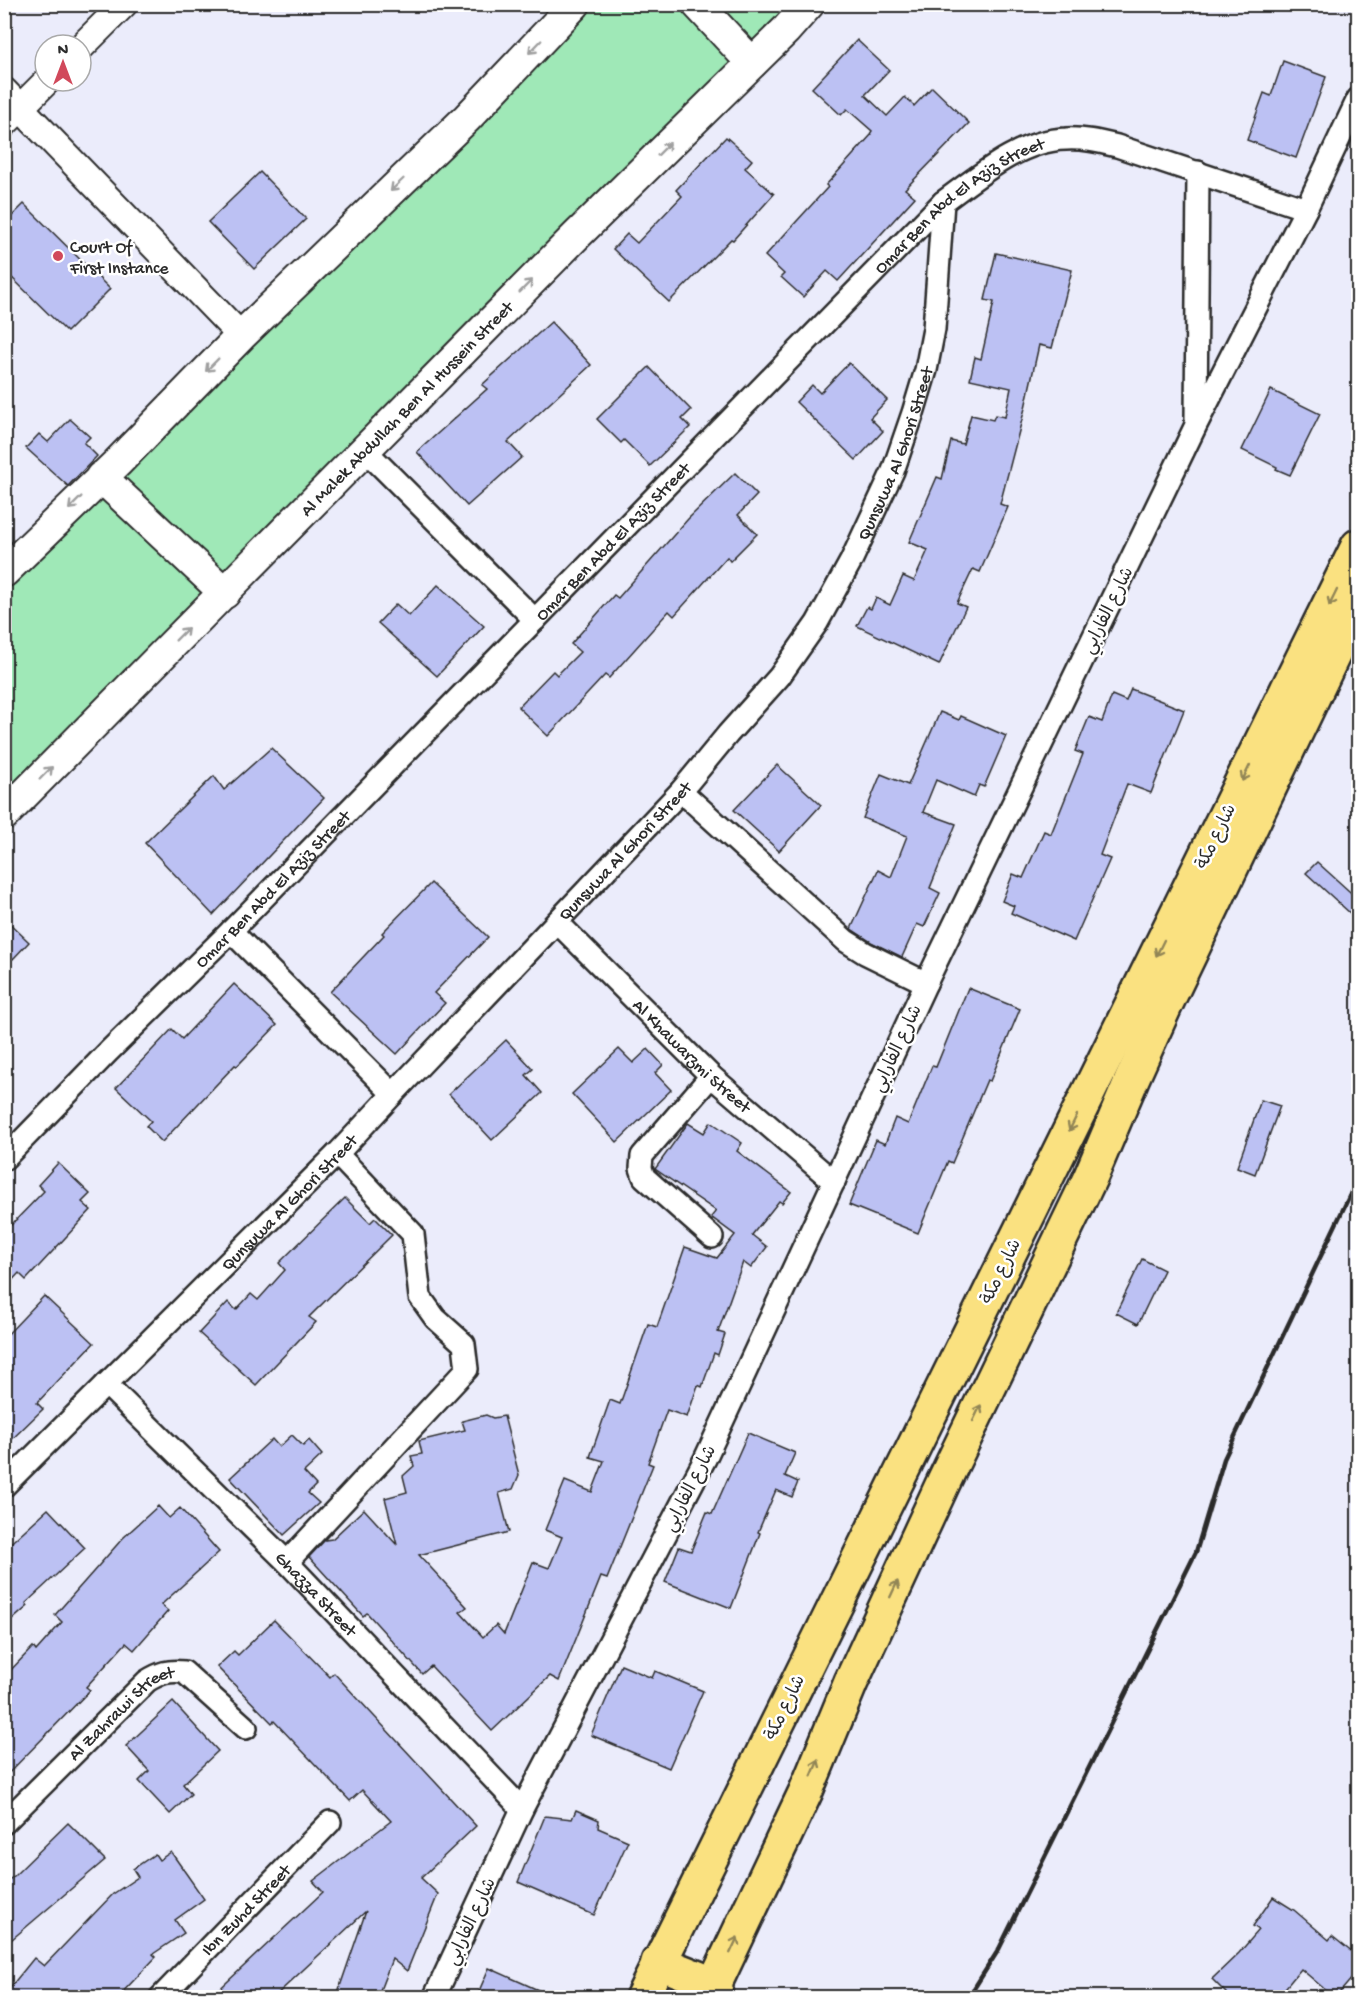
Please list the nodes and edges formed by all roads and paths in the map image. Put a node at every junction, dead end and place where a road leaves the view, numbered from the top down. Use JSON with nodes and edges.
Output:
{"nodes":[{"id":1,"x":123,"y":4,"type":"edge"},
{"id":2,"x":575,"y":4,"type":"edge"},
{"id":3,"x":697,"y":4,"type":"edge"},
{"id":4,"x":809,"y":4,"type":"edge"},
{"id":5,"x":93,"y":35,"type":"edge"},
{"id":6,"x":752,"y":63,"type":"junction"},
{"id":7,"x":33,"y":91,"type":"edge"},
{"id":8,"x":1359,"y":99,"type":"edge"},
{"id":9,"x":10,"y":107,"type":"edge"},
{"id":10,"x":1198,"y":172,"type":"junction"},
{"id":11,"x":943,"y":201,"type":"junction"},
{"id":12,"x":1306,"y":209,"type":"junction"},
{"id":13,"x":241,"y":336,"type":"junction"},
{"id":14,"x":1196,"y":425,"type":"junction"},
{"id":15,"x":365,"y":450,"type":"junction"},
{"id":16,"x":101,"y":477,"type":"junction"},
{"id":17,"x":1359,"y":546,"type":"edge"},
{"id":18,"x":4,"y":572,"type":"edge"},
{"id":19,"x":225,"y":593,"type":"junction"},
{"id":20,"x":1359,"y":603,"type":"edge"},
{"id":21,"x":535,"y":620,"type":"junction"},
{"id":22,"x":681,"y":791,"type":"junction"},
{"id":23,"x":4,"y":815,"type":"edge"},
{"id":24,"x":558,"y":922,"type":"junction"},
{"id":25,"x":231,"y":931,"type":"junction"},
{"id":26,"x":926,"y":983,"type":"junction"},
{"id":27,"x":711,"y":1076,"type":"junction"},
{"id":28,"x":393,"y":1094,"type":"junction"},
{"id":29,"x":338,"y":1154,"type":"junction"},
{"id":30,"x":4,"y":1159,"type":"edge"},
{"id":31,"x":834,"y":1182,"type":"junction"},
{"id":32,"x":712,"y":1237,"type":"dead end"},
{"id":33,"x":106,"y":1384,"type":"junction"},
{"id":34,"x":4,"y":1486,"type":"edge"},
{"id":35,"x":287,"y":1562,"type":"junction"},
{"id":36,"x":246,"y":1728,"type":"dead end"},
{"id":37,"x":522,"y":1809,"type":"junction"},
{"id":38,"x":330,"y":1822,"type":"dead end"},
{"id":39,"x":4,"y":1823,"type":"edge"},
{"id":40,"x":658,"y":1962,"type":"junction"},
{"id":41,"x":712,"y":1991,"type":"edge"},
{"id":42,"x":160,"y":1998,"type":"edge"},
{"id":43,"x":434,"y":1998,"type":"edge"},
{"id":44,"x":642,"y":1998,"type":"edge"}],
"edges":[{"from":1,"to":5,"type":"street"},
{"from":2,"to":13,"type":"main road","one_way":true},
{"from":3,"to":6,"type":"main road"},
{"from":4,"to":6,"type":"main road","name":"Al Malek Abdullah Ben Al Hussein Street"},
{"from":15,"to":6,"type":"main road","name":"Al Malek Abdullah Ben Al Hussein Street","one_way":true},
{"from":7,"to":9,"type":"street"},
{"from":8,"to":12,"type":"street","name":"شارع الفارابي"},
{"from":9,"to":13,"type":"street"},
{"from":10,"to":11,"type":"street","name":"Omar Ben Abd El Aziz Street"},
{"from":10,"to":12,"type":"street","name":"Omar Ben Abd El Aziz Street"},
{"from":10,"to":14,"type":"street"},
{"from":11,"to":21,"type":"street","name":"Omar Ben Abd El Aziz Street"},
{"from":11,"to":22,"type":"street","name":"Qunsuwa Al Ghori Street"},
{"from":12,"to":14,"type":"street","name":"شارع الفارابي"},
{"from":13,"to":16,"type":"main road","one_way":true},
{"from":14,"to":26,"type":"street","name":"شارع الفارابي"},
{"from":15,"to":19,"type":"main road","name":"Al Malek Abdullah Ben Al Hussein Street"},
{"from":15,"to":21,"type":"street"},
{"from":16,"to":18,"type":"main road","one_way":true},
{"from":16,"to":19,"type":"main road"},
{"from":17,"to":40,"type":"main road","name":"شارع مكة","one_way":true},
{"from":23,"to":19,"type":"main road","name":"Al Malek Abdullah Ben Al Hussein Street","one_way":true},
{"from":41,"to":20,"type":"main road","name":"شارع مكة","one_way":true},
{"from":21,"to":25,"type":"street","name":"Omar Ben Abd El Aziz Street"},
{"from":22,"to":24,"type":"street","name":"Qunsuwa Al Ghori Street"},
{"from":22,"to":26,"type":"street"},
{"from":24,"to":27,"type":"street","name":"Al Khawarzmi Street"},
{"from":24,"to":28,"type":"street","name":"Qunsuwa Al Ghori Street"},
{"from":25,"to":28,"type":"street"},
{"from":25,"to":30,"type":"street","name":"Omar Ben Abd El Aziz Street"},
{"from":26,"to":31,"type":"street","name":"شارع الفارابي"},
{"from":27,"to":31,"type":"street","name":"Al Khawarzmi Street"},
{"from":27,"to":32,"type":"street"},
{"from":28,"to":29,"type":"street","name":"Qunsuwa Al Ghori Street"},
{"from":29,"to":33,"type":"street","name":"Qunsuwa Al Ghori Street"},
{"from":29,"to":35,"type":"street"},
{"from":31,"to":37,"type":"street","name":"شارع الفارابي"},
{"from":33,"to":34,"type":"street","name":"Qunsuwa Al Ghori Street"},
{"from":33,"to":35,"type":"street","name":"Ghazza Street"},
{"from":35,"to":37,"type":"street","name":"Ghazza Street"},
{"from":36,"to":39,"type":"street","name":"Al Zahrawi Street"},
{"from":37,"to":43,"type":"street","name":"شارع الفارابي"},
{"from":38,"to":42,"type":"street","name":"Ibn Zuhd Street"},
{"from":40,"to":41,"type":"main road"},
{"from":40,"to":44,"type":"main road","name":"شارع مكة"}]}
